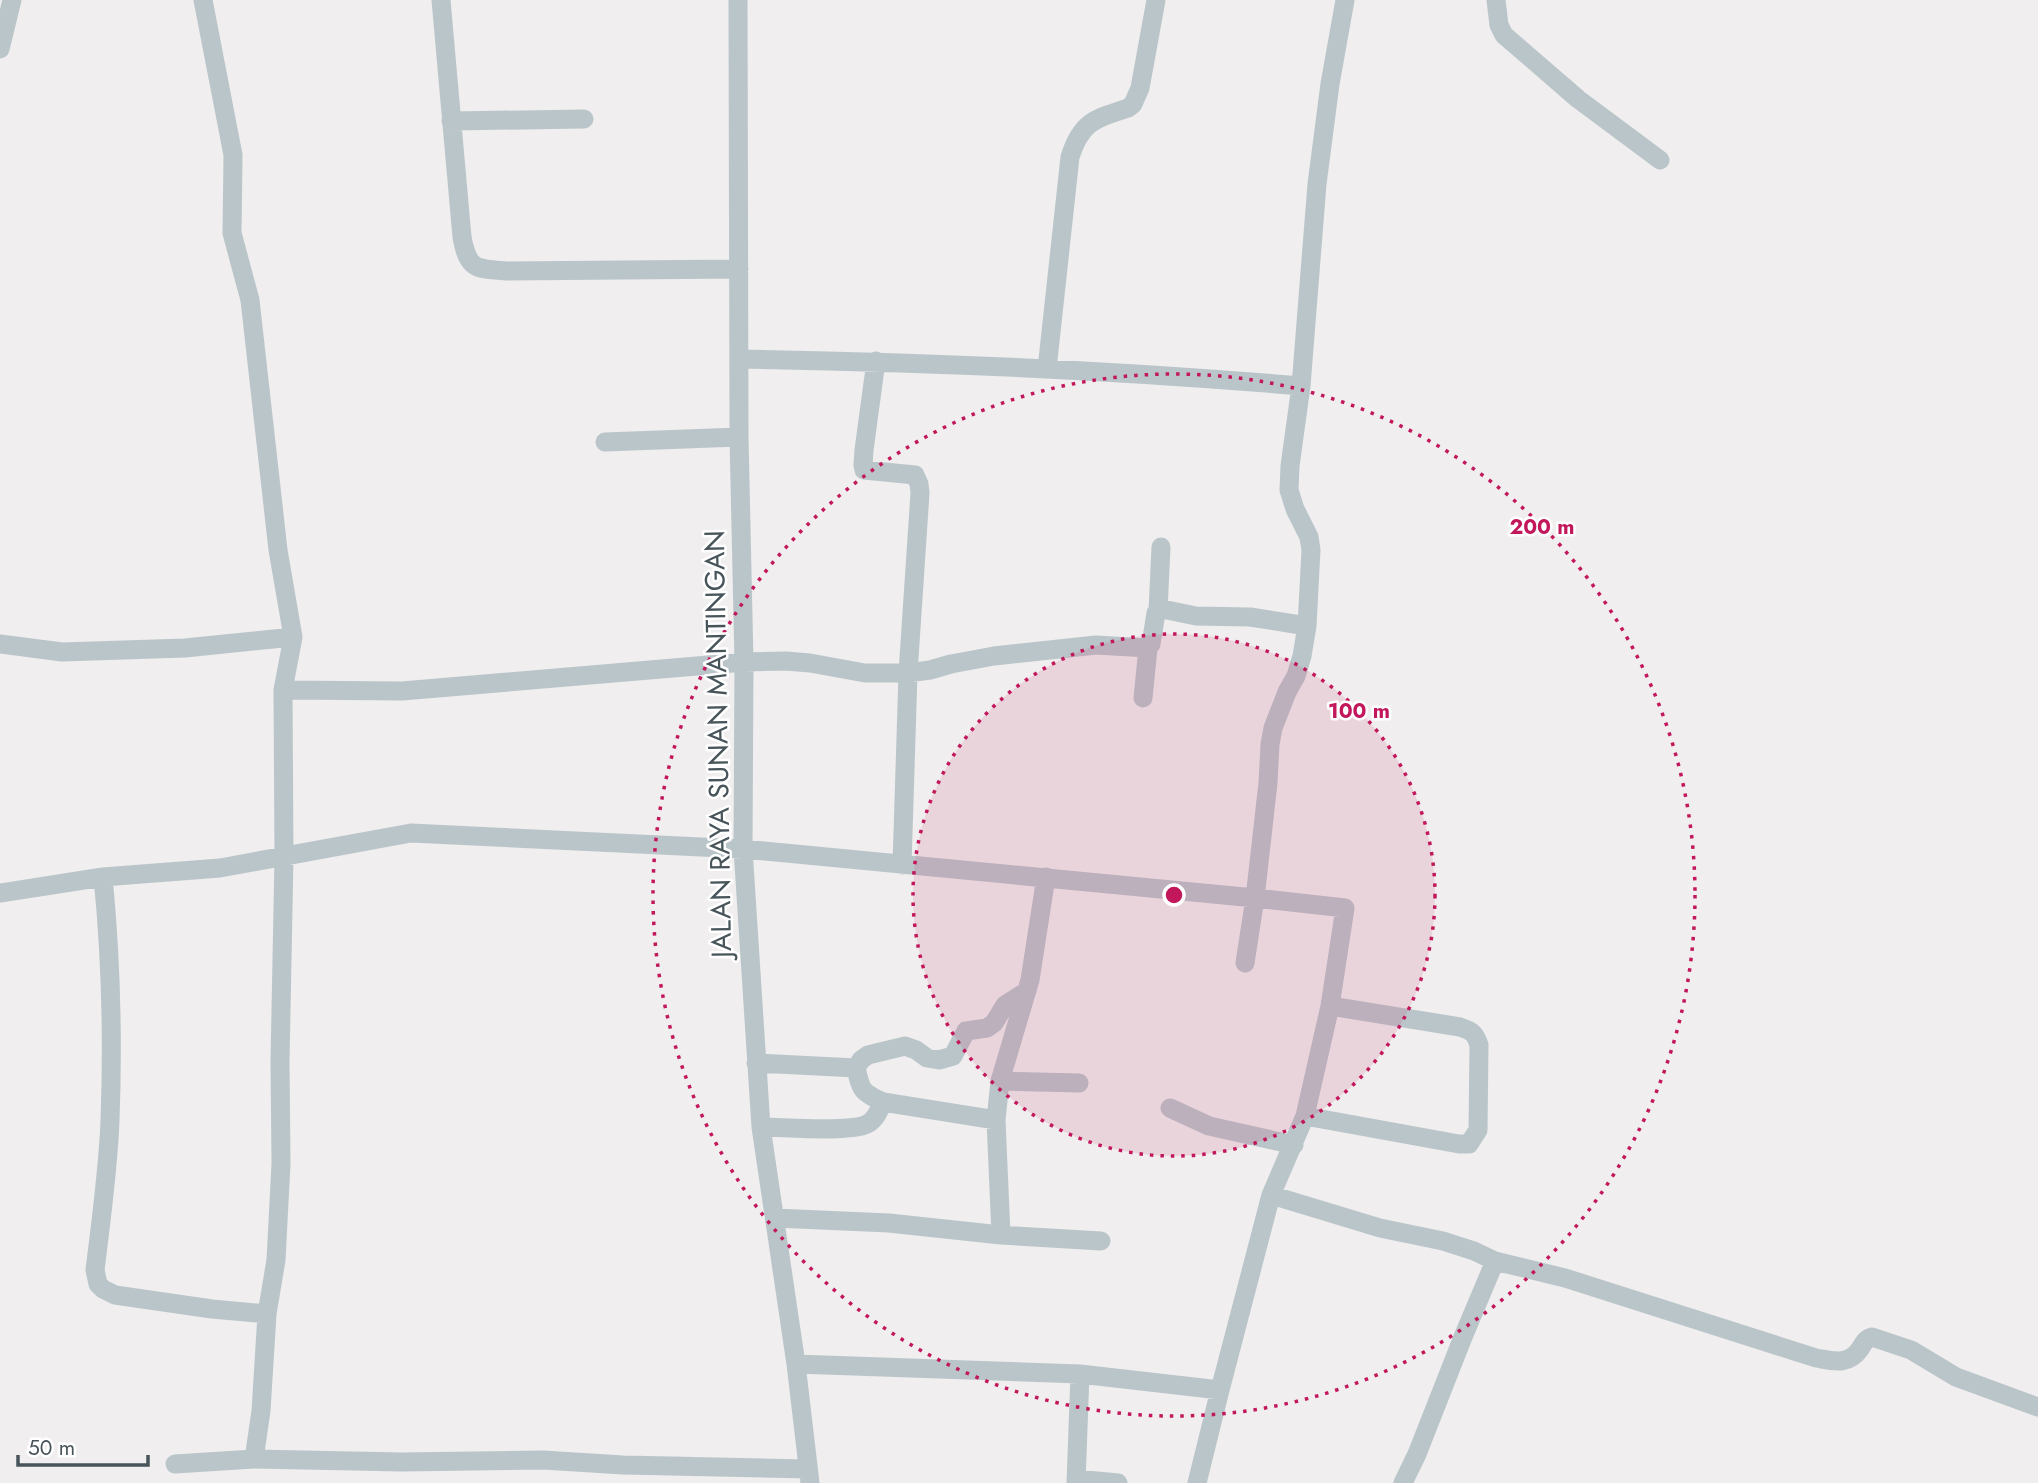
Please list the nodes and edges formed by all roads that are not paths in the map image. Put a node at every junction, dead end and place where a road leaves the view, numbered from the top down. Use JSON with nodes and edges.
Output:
{"nodes":[{"id":1,"x":12,"y":0,"type":"edge"},
{"id":2,"x":203,"y":0,"type":"edge"},
{"id":3,"x":441,"y":0,"type":"edge"},
{"id":4,"x":738,"y":0,"type":"edge"},
{"id":5,"x":1156,"y":0,"type":"edge"},
{"id":6,"x":1345,"y":0,"type":"edge"},
{"id":7,"x":1496,"y":0,"type":"edge"},
{"id":8,"x":0,"y":50,"type":"edge"},
{"id":9,"x":584,"y":119,"type":"dead end"},
{"id":10,"x":451,"y":121,"type":"junction"},
{"id":11,"x":1660,"y":160,"type":"dead end"},
{"id":12,"x":738,"y":269,"type":"junction"},
{"id":13,"x":740,"y":359,"type":"junction"},
{"id":14,"x":876,"y":361,"type":"junction"},
{"id":15,"x":1047,"y":369,"type":"junction"},
{"id":16,"x":1301,"y":386,"type":"junction"},
{"id":17,"x":740,"y":438,"type":"junction"},
{"id":18,"x":605,"y":442,"type":"dead end"},
{"id":19,"x":1161,"y":547,"type":"dead end"},
{"id":20,"x":1158,"y":611,"type":"junction"},
{"id":21,"x":1307,"y":626,"type":"junction"},
{"id":22,"x":293,"y":637,"type":"junction"},
{"id":23,"x":0,"y":644,"type":"edge"},
{"id":24,"x":1148,"y":648,"type":"junction"},
{"id":25,"x":744,"y":662,"type":"junction"},
{"id":26,"x":908,"y":673,"type":"junction"},
{"id":27,"x":283,"y":690,"type":"junction"},
{"id":28,"x":1143,"y":698,"type":"dead end"},
{"id":29,"x":743,"y":849,"type":"junction"},
{"id":30,"x":285,"y":857,"type":"junction"},
{"id":31,"x":902,"y":865,"type":"junction"},
{"id":32,"x":103,"y":877,"type":"junction"},
{"id":33,"x":1046,"y":877,"type":"junction"},
{"id":34,"x":0,"y":893,"type":"edge"},
{"id":35,"x":1255,"y":898,"type":"junction"},
{"id":36,"x":1245,"y":963,"type":"dead end"},
{"id":37,"x":1027,"y":992,"type":"junction"},
{"id":38,"x":1331,"y":1006,"type":"junction"},
{"id":39,"x":756,"y":1063,"type":"junction"},
{"id":40,"x":856,"y":1068,"type":"junction"},
{"id":41,"x":1000,"y":1081,"type":"junction"},
{"id":42,"x":1079,"y":1083,"type":"dead end"},
{"id":43,"x":883,"y":1102,"type":"junction"},
{"id":44,"x":1170,"y":1108,"type":"dead end"},
{"id":45,"x":1306,"y":1116,"type":"junction"},
{"id":46,"x":996,"y":1120,"type":"junction"},
{"id":47,"x":761,"y":1127,"type":"junction"},
{"id":48,"x":1294,"y":1145,"type":"junction"},
{"id":49,"x":1271,"y":1195,"type":"junction"},
{"id":50,"x":775,"y":1218,"type":"junction"},
{"id":51,"x":1001,"y":1235,"type":"junction"},
{"id":52,"x":1101,"y":1241,"type":"dead end"},
{"id":53,"x":1495,"y":1261,"type":"junction"},
{"id":54,"x":267,"y":1314,"type":"junction"},
{"id":55,"x":796,"y":1364,"type":"junction"},
{"id":56,"x":1080,"y":1374,"type":"junction"},
{"id":57,"x":1220,"y":1390,"type":"junction"},
{"id":58,"x":2038,"y":1407,"type":"edge"},
{"id":59,"x":254,"y":1460,"type":"junction"},
{"id":60,"x":175,"y":1464,"type":"dead end"},
{"id":61,"x":809,"y":1476,"type":"edge"},
{"id":62,"x":1076,"y":1481,"type":"edge"},
{"id":63,"x":1118,"y":1483,"type":"edge"},
{"id":64,"x":1197,"y":1483,"type":"edge"},
{"id":65,"x":1404,"y":1483,"type":"edge"}],
"edges":[{"from":1,"to":8,"type":"street"},
{"from":2,"to":22,"type":"street"},
{"from":3,"to":10,"type":"street"},
{"from":4,"to":12,"type":"street","name":"JALAN RAYA SUNAN MANTINGAN"},
{"from":5,"to":15,"type":"street"},
{"from":6,"to":16,"type":"street"},
{"from":7,"to":11,"type":"street"},
{"from":9,"to":10,"type":"street"},
{"from":10,"to":12,"type":"street"},
{"from":12,"to":13,"type":"street","name":"JALAN RAYA SUNAN MANTINGAN"},
{"from":13,"to":14,"type":"street"},
{"from":13,"to":17,"type":"street","name":"JALAN RAYA SUNAN MANTINGAN"},
{"from":14,"to":15,"type":"street"},
{"from":14,"to":26,"type":"street"},
{"from":15,"to":16,"type":"street"},
{"from":16,"to":21,"type":"street"},
{"from":17,"to":18,"type":"street"},
{"from":17,"to":25,"type":"street","name":"JALAN RAYA SUNAN MANTINGAN"},
{"from":19,"to":20,"type":"street"},
{"from":20,"to":21,"type":"street"},
{"from":20,"to":24,"type":"street"},
{"from":21,"to":35,"type":"street"},
{"from":22,"to":23,"type":"street"},
{"from":22,"to":27,"type":"street"},
{"from":24,"to":26,"type":"street"},
{"from":24,"to":28,"type":"street"},
{"from":25,"to":26,"type":"street"},
{"from":25,"to":27,"type":"street"},
{"from":25,"to":29,"type":"street","name":"JALAN RAYA SUNAN MANTINGAN"},
{"from":26,"to":31,"type":"street"},
{"from":27,"to":30,"type":"street"},
{"from":29,"to":30,"type":"street"},
{"from":29,"to":31,"type":"street"},
{"from":29,"to":39,"type":"street","name":"JALAN RAYA SUNAN MANTINGAN"},
{"from":30,"to":32,"type":"street"},
{"from":30,"to":54,"type":"street"},
{"from":31,"to":33,"type":"street"},
{"from":32,"to":34,"type":"street"},
{"from":32,"to":54,"type":"street"},
{"from":33,"to":35,"type":"street"},
{"from":33,"to":37,"type":"street"},
{"from":35,"to":36,"type":"street"},
{"from":35,"to":38,"type":"street"},
{"from":37,"to":40,"type":"street"},
{"from":37,"to":41,"type":"street"},
{"from":38,"to":45,"type":"street"},
{"from":38,"to":45,"type":"street"},
{"from":39,"to":40,"type":"street"},
{"from":39,"to":47,"type":"street","name":"JALAN RAYA SUNAN MANTINGAN"},
{"from":40,"to":43,"type":"street"},
{"from":41,"to":42,"type":"street"},
{"from":41,"to":46,"type":"street"},
{"from":43,"to":46,"type":"street"},
{"from":43,"to":47,"type":"street"},
{"from":44,"to":48,"type":"street"},
{"from":45,"to":48,"type":"street"},
{"from":46,"to":51,"type":"street"},
{"from":47,"to":50,"type":"street","name":"JALAN RAYA SUNAN MANTINGAN"},
{"from":48,"to":49,"type":"street"},
{"from":49,"to":53,"type":"street"},
{"from":49,"to":57,"type":"street"},
{"from":50,"to":51,"type":"street"},
{"from":50,"to":55,"type":"street","name":"JALAN RAYA SUNAN MANTINGAN"},
{"from":51,"to":52,"type":"street"},
{"from":53,"to":58,"type":"street"},
{"from":53,"to":65,"type":"street"},
{"from":54,"to":59,"type":"street"},
{"from":55,"to":56,"type":"street"},
{"from":55,"to":61,"type":"street","name":"JALAN RAYA SUNAN MANTINGAN"},
{"from":56,"to":57,"type":"street"},
{"from":56,"to":62,"type":"street"},
{"from":57,"to":64,"type":"street"},
{"from":59,"to":60,"type":"street"},
{"from":59,"to":61,"type":"street"},
{"from":62,"to":63,"type":"street"}]}
